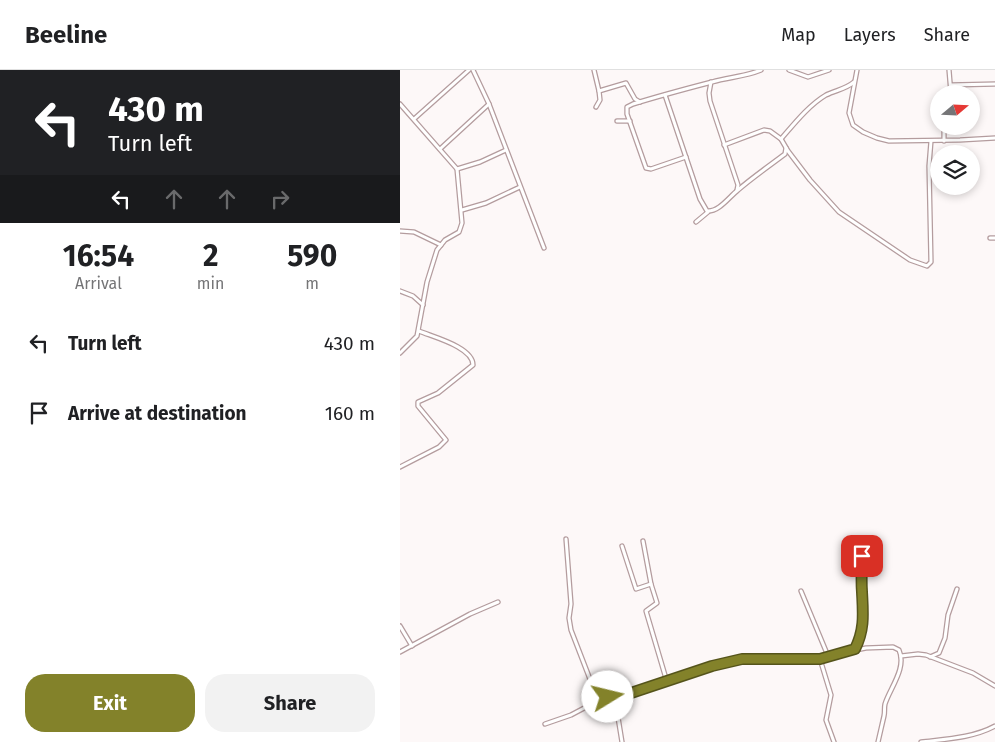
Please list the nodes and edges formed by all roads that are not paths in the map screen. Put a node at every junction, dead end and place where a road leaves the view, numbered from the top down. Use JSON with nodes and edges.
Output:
{"nodes":[{"id":1,"x":469,"y":70,"type":"edge"},
{"id":2,"x":473,"y":70,"type":"edge"},
{"id":3,"x":594,"y":70,"type":"edge"},
{"id":4,"x":761,"y":70,"type":"edge"},
{"id":5,"x":789,"y":70,"type":"edge"},
{"id":6,"x":829,"y":70,"type":"edge"},
{"id":7,"x":857,"y":70,"type":"edge"},
{"id":8,"x":949,"y":70,"type":"edge"},
{"id":9,"x":712,"y":82,"type":"junction"},
{"id":10,"x":854,"y":82,"type":"junction"},
{"id":11,"x":995,"y":84,"type":"edge"},
{"id":12,"x":952,"y":85,"type":"joint"},
{"id":13,"x":599,"y":91,"type":"junction"},
{"id":14,"x":665,"y":95,"type":"junction"},
{"id":15,"x":640,"y":102,"type":"junction"},
{"id":16,"x":400,"y":104,"type":"edge"},
{"id":17,"x":489,"y":104,"type":"junction"},
{"id":18,"x":596,"y":107,"type":"dead end"},
{"id":19,"x":414,"y":119,"type":"junction"},
{"id":20,"x":617,"y":120,"type":"dead end"},
{"id":21,"x":630,"y":121,"type":"junction"},
{"id":22,"x":944,"y":135,"type":"edge"},
{"id":23,"x":995,"y":138,"type":"edge"},
{"id":24,"x":781,"y":139,"type":"junction"},
{"id":25,"x":931,"y":141,"type":"junction"},
{"id":26,"x":944,"y":141,"type":"junction"},
{"id":27,"x":724,"y":145,"type":"junction"},
{"id":28,"x":786,"y":148,"type":"junction"},
{"id":29,"x":440,"y":149,"type":"junction"},
{"id":30,"x":506,"y":150,"type":"junction"},
{"id":31,"x":686,"y":157,"type":"junction"},
{"id":32,"x":458,"y":169,"type":"junction"},
{"id":33,"x":520,"y":187,"type":"junction"},
{"id":34,"x":737,"y":190,"type":"junction"},
{"id":35,"x":462,"y":210,"type":"junction"},
{"id":36,"x":709,"y":212,"type":"junction"},
{"id":37,"x":696,"y":222,"type":"dead end"},
{"id":38,"x":400,"y":231,"type":"edge"},
{"id":39,"x":990,"y":238,"type":"dead end"},
{"id":40,"x":995,"y":238,"type":"edge"},
{"id":41,"x":441,"y":246,"type":"junction"},
{"id":42,"x":544,"y":248,"type":"dead end"},
{"id":43,"x":400,"y":291,"type":"edge"},
{"id":44,"x":423,"y":306,"type":"junction"},
{"id":45,"x":419,"y":331,"type":"junction"},
{"id":46,"x":400,"y":352,"type":"edge"},
{"id":47,"x":400,"y":467,"type":"edge"},
{"id":48,"x":566,"y":539,"type":"dead end"},
{"id":49,"x":643,"y":541,"type":"dead end"},
{"id":50,"x":622,"y":546,"type":"dead end"},
{"id":51,"x":862,"y":556,"type":"dead end"},
{"id":52,"x":651,"y":584,"type":"junction"},
{"id":53,"x":957,"y":589,"type":"dead end"},
{"id":54,"x":801,"y":591,"type":"dead end"},
{"id":55,"x":498,"y":602,"type":"dead end"},
{"id":56,"x":400,"y":626,"type":"edge"},
{"id":57,"x":412,"y":646,"type":"junction"},
{"id":58,"x":855,"y":649,"type":"junction"},
{"id":59,"x":400,"y":652,"type":"edge"},
{"id":60,"x":828,"y":656,"type":"junction"},
{"id":61,"x":901,"y":656,"type":"junction"},
{"id":62,"x":930,"y":657,"type":"junction"},
{"id":63,"x":820,"y":659,"type":"junction"},
{"id":64,"x":667,"y":682,"type":"junction"},
{"id":65,"x":995,"y":686,"type":"edge"},
{"id":66,"x":598,"y":700,"type":"junction"},
{"id":67,"x":617,"y":700,"type":"junction"},
{"id":68,"x":545,"y":724,"type":"dead end"},
{"id":69,"x":995,"y":726,"type":"edge"},
{"id":70,"x":622,"y":742,"type":"edge"},
{"id":71,"x":834,"y":742,"type":"edge"},
{"id":72,"x":878,"y":742,"type":"edge"},
{"id":73,"x":921,"y":742,"type":"edge"}],
"edges":[{"from":1,"to":19,"type":"street"},
{"from":2,"to":17,"type":"street"},
{"from":3,"to":13,"type":"street"},
{"from":4,"to":9,"type":"street"},
{"from":5,"to":6,"type":"street"},
{"from":7,"to":10,"type":"street"},
{"from":8,"to":12,"type":"street"},
{"from":9,"to":14,"type":"street"},
{"from":9,"to":27,"type":"street"},
{"from":10,"to":24,"type":"street"},
{"from":10,"to":25,"type":"street"},
{"from":11,"to":12,"type":"street"},
{"from":13,"to":15,"type":"street"},
{"from":13,"to":18,"type":"street"},
{"from":14,"to":15,"type":"street"},
{"from":14,"to":31,"type":"street"},
{"from":15,"to":21,"type":"street"},
{"from":16,"to":19,"type":"street"},
{"from":17,"to":29,"type":"street"},
{"from":17,"to":30,"type":"street"},
{"from":19,"to":29,"type":"street"},
{"from":20,"to":21,"type":"street"},
{"from":21,"to":31,"type":"street"},
{"from":22,"to":26,"type":"street"},
{"from":23,"to":26,"type":"street"},
{"from":24,"to":27,"type":"street"},
{"from":24,"to":28,"type":"street"},
{"from":25,"to":26,"type":"street"},
{"from":25,"to":28,"type":"street"},
{"from":27,"to":34,"type":"street"},
{"from":28,"to":34,"type":"street"},
{"from":29,"to":32,"type":"street"},
{"from":30,"to":32,"type":"street"},
{"from":30,"to":33,"type":"street"},
{"from":31,"to":36,"type":"street"},
{"from":32,"to":35,"type":"street"},
{"from":33,"to":35,"type":"street"},
{"from":33,"to":42,"type":"street"},
{"from":34,"to":36,"type":"street"},
{"from":35,"to":41,"type":"street"},
{"from":36,"to":37,"type":"street"},
{"from":38,"to":41,"type":"street"},
{"from":39,"to":40,"type":"street"},
{"from":41,"to":44,"type":"street"},
{"from":43,"to":44,"type":"street"},
{"from":44,"to":45,"type":"street"},
{"from":45,"to":46,"type":"street"},
{"from":45,"to":47,"type":"street"},
{"from":48,"to":66,"type":"street"},
{"from":49,"to":52,"type":"street"},
{"from":50,"to":52,"type":"street"},
{"from":51,"to":58,"type":"street"},
{"from":52,"to":64,"type":"street"},
{"from":53,"to":62,"type":"street"},
{"from":54,"to":60,"type":"street"},
{"from":55,"to":57,"type":"street"},
{"from":56,"to":57,"type":"street"},
{"from":57,"to":59,"type":"street"},
{"from":58,"to":60,"type":"street"},
{"from":58,"to":61,"type":"street"},
{"from":60,"to":63,"type":"street"},
{"from":61,"to":62,"type":"street"},
{"from":61,"to":72,"type":"street"},
{"from":62,"to":65,"type":"street"},
{"from":63,"to":64,"type":"street"},
{"from":63,"to":71,"type":"street"},
{"from":64,"to":67,"type":"street"},
{"from":66,"to":67,"type":"street"},
{"from":66,"to":68,"type":"street"},
{"from":67,"to":70,"type":"street"},
{"from":69,"to":73,"type":"street"}]}
